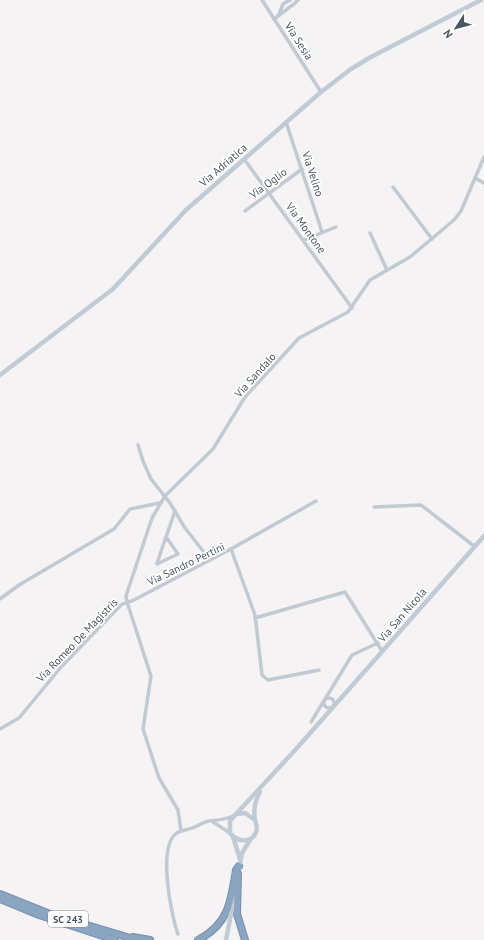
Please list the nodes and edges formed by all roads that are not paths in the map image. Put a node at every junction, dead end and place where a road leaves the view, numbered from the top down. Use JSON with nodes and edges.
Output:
{"nodes":[{"id":1,"x":262,"y":0,"type":"edge"},
{"id":2,"x":290,"y":0,"type":"edge"},
{"id":3,"x":298,"y":0,"type":"edge"},
{"id":4,"x":481,"y":0,"type":"edge"},
{"id":5,"x":279,"y":15,"type":"junction"},
{"id":6,"x":274,"y":19,"type":"junction"},
{"id":7,"x":321,"y":92,"type":"junction"},
{"id":8,"x":286,"y":122,"type":"junction"},
{"id":9,"x":484,"y":156,"type":"edge"},
{"id":10,"x":244,"y":158,"type":"junction"},
{"id":11,"x":302,"y":169,"type":"junction"},
{"id":12,"x":475,"y":178,"type":"junction"},
{"id":13,"x":484,"y":183,"type":"edge"},
{"id":14,"x":393,"y":187,"type":"dead end"},
{"id":15,"x":269,"y":193,"type":"junction"},
{"id":16,"x":245,"y":211,"type":"dead end"},
{"id":17,"x":336,"y":227,"type":"dead end"},
{"id":18,"x":322,"y":232,"type":"junction"},
{"id":19,"x":370,"y":233,"type":"dead end"},
{"id":20,"x":432,"y":239,"type":"junction"},
{"id":21,"x":304,"y":240,"type":"junction"},
{"id":22,"x":387,"y":270,"type":"junction"},
{"id":23,"x":352,"y":308,"type":"junction"},
{"id":24,"x":0,"y":374,"type":"edge"},
{"id":25,"x":138,"y":445,"type":"dead end"},
{"id":26,"x":165,"y":496,"type":"junction"},
{"id":27,"x":316,"y":501,"type":"dead end"},
{"id":28,"x":160,"y":503,"type":"junction"},
{"id":29,"x":374,"y":507,"type":"dead end"},
{"id":30,"x":175,"y":511,"type":"junction"},
{"id":31,"x":166,"y":536,"type":"junction"},
{"id":32,"x":484,"y":536,"type":"edge"},
{"id":33,"x":474,"y":546,"type":"junction"},
{"id":34,"x":231,"y":549,"type":"junction"},
{"id":35,"x":210,"y":560,"type":"junction"},
{"id":36,"x":0,"y":599,"type":"edge"},
{"id":37,"x":127,"y":602,"type":"junction"},
{"id":38,"x":255,"y":618,"type":"junction"},
{"id":39,"x":378,"y":643,"type":"junction"},
{"id":40,"x":382,"y":651,"type":"junction"},
{"id":41,"x":319,"y":670,"type":"dead end"},
{"id":42,"x":324,"y":701,"type":"junction"},
{"id":43,"x":333,"y":707,"type":"junction"},
{"id":44,"x":311,"y":722,"type":"dead end"},
{"id":45,"x":0,"y":729,"type":"edge"},
{"id":46,"x":264,"y":785,"type":"junction"},
{"id":47,"x":235,"y":815,"type":"junction"},
{"id":48,"x":256,"y":820,"type":"junction"},
{"id":49,"x":210,"y":821,"type":"junction"},
{"id":50,"x":181,"y":831,"type":"junction"},
{"id":51,"x":232,"y":835,"type":"junction"},
{"id":52,"x":251,"y":838,"type":"junction"},
{"id":53,"x":240,"y":863,"type":"junction"},
{"id":54,"x":238,"y":874,"type":"junction"},
{"id":55,"x":0,"y":894,"type":"edge"},
{"id":56,"x":0,"y":899,"type":"edge"},
{"id":57,"x":89,"y":932,"type":"junction"},
{"id":58,"x":178,"y":934,"type":"dead end"},
{"id":59,"x":121,"y":936,"type":"junction"},
{"id":60,"x":107,"y":940,"type":"edge"},
{"id":61,"x":115,"y":940,"type":"edge"},
{"id":62,"x":137,"y":940,"type":"edge"},
{"id":63,"x":150,"y":940,"type":"edge"},
{"id":64,"x":198,"y":940,"type":"edge"},
{"id":65,"x":226,"y":940,"type":"edge"},
{"id":66,"x":245,"y":940,"type":"edge"}],
"edges":[{"from":1,"to":6,"type":"street","name":"Via Sesia"},
{"from":2,"to":5,"type":"street"},
{"from":3,"to":5,"type":"street"},
{"from":4,"to":7,"type":"street","name":"Via Adriatica"},
{"from":5,"to":6,"type":"street"},
{"from":6,"to":7,"type":"street","name":"Via Sesia"},
{"from":7,"to":8,"type":"street","name":"Via Adriatica"},
{"from":8,"to":10,"type":"street","name":"Via Adriatica"},
{"from":8,"to":11,"type":"street","name":"Via Velino"},
{"from":9,"to":12,"type":"street","name":"Via Sandalo"},
{"from":10,"to":15,"type":"street","name":"Via Montone"},
{"from":10,"to":24,"type":"street","name":"Via Adriatica"},
{"from":11,"to":15,"type":"street","name":"Via Oglio"},
{"from":11,"to":18,"type":"street","name":"Via Velino"},
{"from":12,"to":13,"type":"street"},
{"from":12,"to":20,"type":"street","name":"Via Sandalo"},
{"from":14,"to":20,"type":"street"},
{"from":15,"to":16,"type":"street","name":"Via Oglio"},
{"from":15,"to":21,"type":"street","name":"Via Montone"},
{"from":17,"to":18,"type":"street"},
{"from":18,"to":21,"type":"street"},
{"from":19,"to":22,"type":"street"},
{"from":20,"to":22,"type":"street","name":"Via Sandalo"},
{"from":21,"to":23,"type":"street","name":"Via Montone"},
{"from":22,"to":23,"type":"street","name":"Via Sandalo"},
{"from":23,"to":26,"type":"street","name":"Via Sandalo"},
{"from":25,"to":26,"type":"street"},
{"from":26,"to":28,"type":"street","name":"Via Sandalo"},
{"from":26,"to":30,"type":"street"},
{"from":27,"to":34,"type":"street"},
{"from":28,"to":36,"type":"street"},
{"from":28,"to":37,"type":"street","name":"Via Romeo De Magistris"},
{"from":29,"to":33,"type":"street"},
{"from":30,"to":31,"type":"street"},
{"from":30,"to":35,"type":"street"},
{"from":31,"to":31,"type":"street"},
{"from":32,"to":33,"type":"street","name":"Via San Nicola"},
{"from":33,"to":40,"type":"street","name":"Via San Nicola"},
{"from":34,"to":35,"type":"street","name":"Via Sandro Pertini"},
{"from":34,"to":38,"type":"street","name":"Via Sandro Pertini"},
{"from":35,"to":37,"type":"street","name":"Via Sandro Pertini"},
{"from":37,"to":45,"type":"street","name":"Via Romeo De Magistris"},
{"from":37,"to":50,"type":"street"},
{"from":38,"to":39,"type":"street"},
{"from":38,"to":41,"type":"street","name":"Via Sandro Pertini"},
{"from":39,"to":40,"type":"street"},
{"from":39,"to":42,"type":"street","name":"Via San Nicola"},
{"from":40,"to":43,"type":"street","name":"Via San Nicola"},
{"from":42,"to":43,"type":"street"},
{"from":42,"to":43,"type":"street"},
{"from":42,"to":44,"type":"street","name":"Via San Nicola"},
{"from":43,"to":46,"type":"street","name":"Via San Nicola"},
{"from":46,"to":47,"type":"street","name":"Via San Nicola"},
{"from":46,"to":48,"type":"street","name":"Via San Nicola"},
{"from":47,"to":48,"type":"street"},
{"from":47,"to":49,"type":"street"},
{"from":47,"to":51,"type":"street"},
{"from":48,"to":52,"type":"street","name":"Via San Nicola"},
{"from":49,"to":50,"type":"street"},
{"from":49,"to":51,"type":"street"},
{"from":50,"to":58,"type":"street"},
{"from":51,"to":52,"type":"street"},
{"from":51,"to":53,"type":"street"},
{"from":52,"to":53,"type":"street","name":"Via San Nicola"},
{"from":53,"to":54,"type":"street"},
{"from":53,"to":64,"type":"highway"},
{"from":54,"to":65,"type":"street"},
{"from":54,"to":66,"type":"highway"},
{"from":55,"to":59,"type":"highway","number":"SC 243"},
{"from":56,"to":57,"type":"highway","number":"SC 243"},
{"from":57,"to":60,"type":"highway"},
{"from":57,"to":61,"type":"highway","number":"SC 243"},
{"from":59,"to":62,"type":"highway","number":"SC 243"},
{"from":59,"to":63,"type":"highway"}]}
